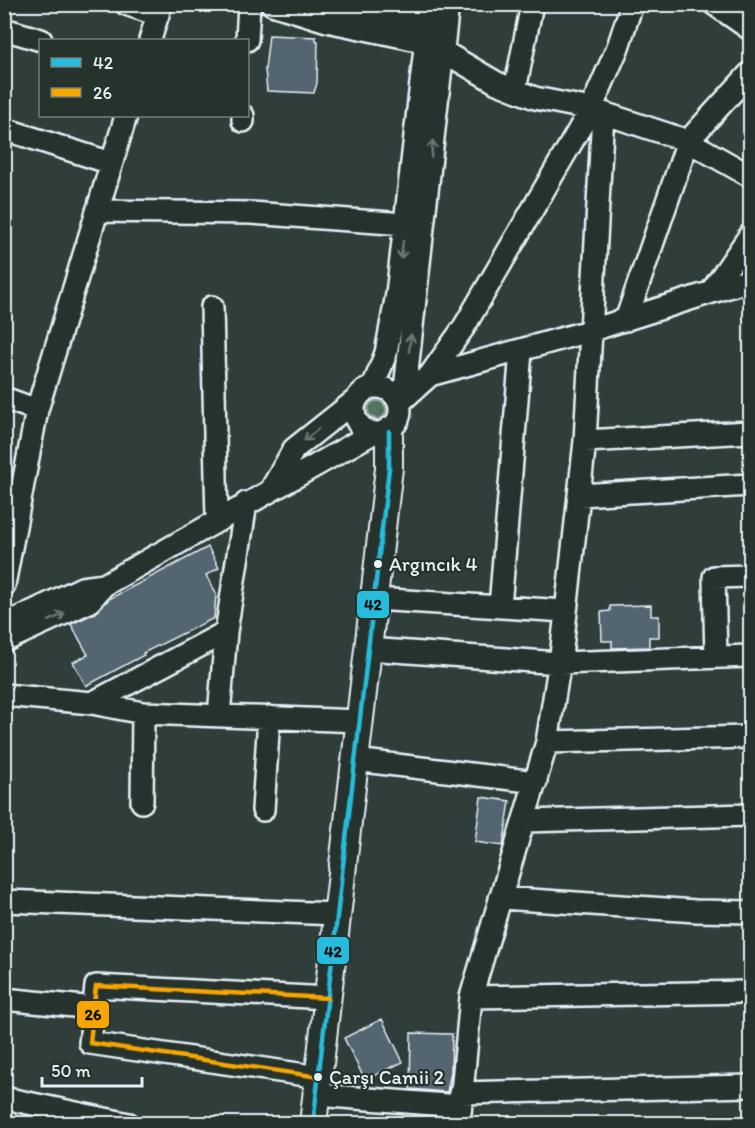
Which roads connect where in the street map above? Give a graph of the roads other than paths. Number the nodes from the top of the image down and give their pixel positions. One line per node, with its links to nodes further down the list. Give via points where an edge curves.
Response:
1 (126, 4): 9 (street)
2 (249, 4): 15 (street)
3 (272, 4): 12 (street, via 327,21)
4 (329, 4): 12 (street)
5 (448, 4): 12 (street)
6 (532, 4): 17 (street)
7 (632, 4): 18 (street)
8 (714, 4): 11 (street)
9 (160, 10): 14 (street)
10 (4, 29): 13 (street)
11 (750, 29)
12 (435, 30): 17 (street, via 477,74); 25 (street); 36 (street, one-way to 12, via 405,389 408,365)
13 (39, 39)
14 (150, 39)
15 (247, 39)
16 (750, 73): 21 (street)
17 (515, 90): 18 (street, via 553,103)
18 (597, 111): 21 (street); 31 (street); 33 (street, via 464,327)
19 (126, 117): 22 (street)
20 (4, 129): 22 (street)
21 (688, 141): 23 (street); 30 (street)
22 (111, 163): 24 (street)
23 (750, 176)
24 (97, 211): 25 (street, via 251,213); 37 (street)
25 (405, 224): 34 (street, one-way to 34, via 392,330)
26 (750, 235): 28 (street)
27 (750, 280): 28 (street)
28 (711, 292): 30 (street)
29 (212, 307): 45 (street)
30 (626, 320): 31 (street)
31 (589, 332): 32 (street); 40 (street)
32 (520, 351): 33 (street); 50 (street)
33 (430, 375): 36 (street)
34 (365, 393): 36 (street, via 389,390); 38 (street, via 354,410 355,418 362,428); 42 (street, one-way to 42, via 294,449)
35 (4, 398): 37 (street)
36 (398, 401): 38 (street, via 399,418)
37 (37, 410): 47 (street)
38 (381, 432): 42 (street); 49 (main road, via 389,468)
39 (750, 432): 40 (street)
40 (585, 441): 43 (street)
41 (750, 485): 43 (street)
42 (271, 489): 44 (street)
43 (580, 495): 51 (street)
44 (246, 502): 45 (street); 53 (street)
45 (217, 519): 48 (street)
46 (750, 576): 57 (street, via 714,577)
47 (4, 585)
48 (104, 585): 52 (street, via 82,588); 54 (street, one-way to 48, via 89,602)
49 (374, 599): 50 (street); 55 (main road)
50 (500, 607): 51 (street)
51 (566, 611): 58 (street)
52 (4, 625)
53 (226, 632): 60 (street); 62 (street)
54 (4, 641)
55 (368, 650): 58 (street); 64 (main road)
56 (750, 656): 57 (street)
57 (716, 657): 58 (street)
58 (560, 663): 66 (street)
59 (4, 695): 60 (street)
60 (92, 703): 61 (street)
61 (143, 713): 62 (street); 69 (street)
62 (219, 716): 63 (street)
63 (269, 717): 64 (street); 70 (street)
64 (360, 721): 67 (main road)
65 (750, 737): 66 (street)
66 (548, 742): 68 (street)
67 (355, 760): 68 (street); 76 (main road)
68 (536, 782): 72 (street)
69 (142, 802)
70 (263, 810)
71 (750, 815): 72 (street)
72 (524, 821): 73 (street)
73 (500, 898): 75 (street); 78 (street)
74 (4, 902): 76 (street)
75 (750, 912)
76 (337, 914): 79 (main road)
77 (750, 992): 78 (street)
78 (471, 997): 85 (street)
79 (328, 998): 81 (street, via 96,986); 82 (main road)
80 (4, 999): 81 (street)
81 (94, 1008): 82 (street, via 90,1043)
82 (318, 1086): 85 (street); 87 (main road)
83 (750, 1086): 85 (street)
84 (4, 1098): 86 (street)
85 (460, 1108)
86 (129, 1124)
87 (313, 1124)

